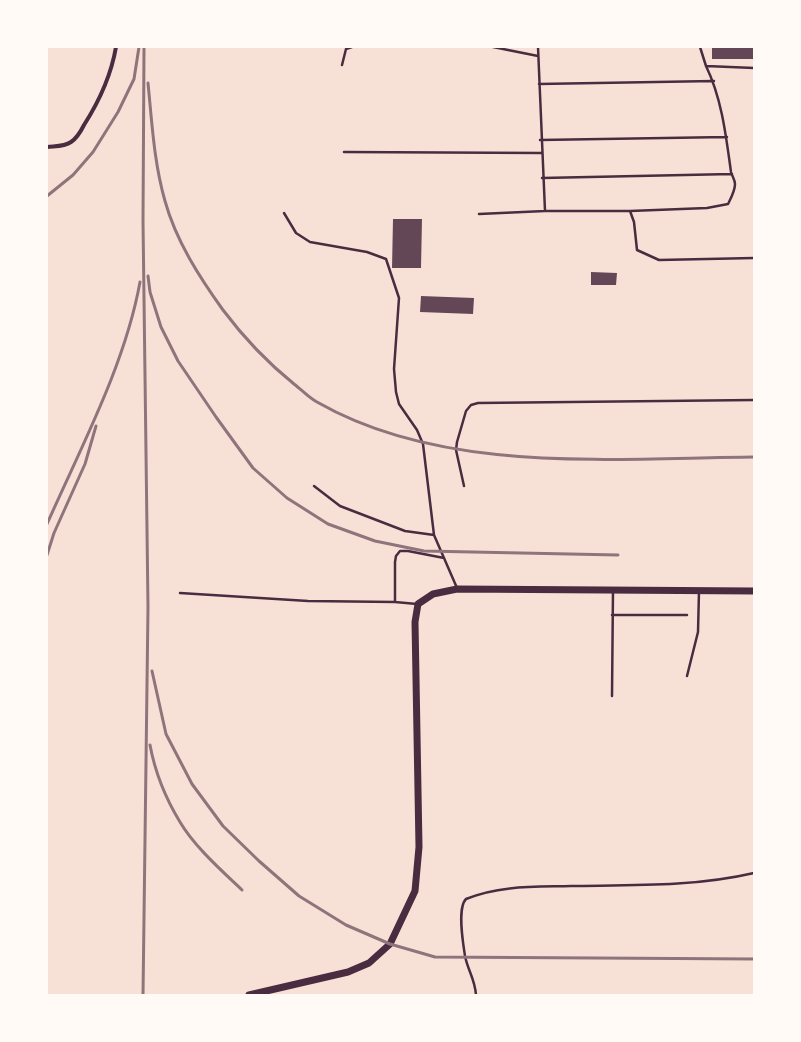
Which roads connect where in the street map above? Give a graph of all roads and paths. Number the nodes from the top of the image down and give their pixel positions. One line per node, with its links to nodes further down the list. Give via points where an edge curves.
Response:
1 (116, 47): 14 (street, via 113,66 100,100 76,138 70,143)
2 (352, 47): 7 (lane, via 346,49)
3 (493, 47): 6 (lane)
4 (538, 47): 6 (lane)
5 (700, 47): 8 (lane)
6 (538, 56): 11 (lane)
7 (342, 64)
8 (706, 66): 9 (lane); 10 (lane)
9 (754, 68)
10 (714, 81): 11 (lane); 12 (lane)
11 (539, 84): 13 (lane)
12 (727, 137): 13 (lane); 17 (lane)
13 (540, 140): 16 (lane)
14 (47, 147)
15 (344, 152): 16 (lane)
16 (541, 152): 18 (lane)
17 (732, 174): 18 (lane); 20 (lane, via 735,184 733,196 728,204 707,208)
18 (542, 178): 19 (lane)
19 (545, 211): 20 (lane); 22 (lane)
20 (630, 211): 23 (lane, via 637,250 659,260)
21 (284, 213): 27 (lane, via 296,233 310,242 367,252 386,259 399,298 394,369 396,392 399,404 417,430 423,444)
22 (479, 214)
23 (754, 258)
24 (754, 400): 26 (lane, via 471,405 466,411 456,450)
25 (314, 486): 27 (lane, via 340,506 405,531)
26 (464, 486)
27 (434, 535): 28 (lane)
28 (444, 558): 29 (lane); 34 (lane, via 400,551 395,562)
29 (457, 589): 30 (main road); 35 (main road, via 433,594)
30 (613, 590): 31 (main road); 36 (lane)
31 (699, 590): 32 (main road); 38 (lane, via 698,632)
32 (754, 591)
33 (180, 593): 34 (lane, via 308,601)
34 (395, 602): 35 (lane)
35 (418, 604): 41 (main road, via 415,622 419,847 415,892 390,944 369,963 348,972)
36 (612, 615): 37 (lane); 39 (lane)
37 (687, 615)
38 (687, 676)
39 (612, 696)
40 (754, 873): 42 (lane, via 723,881 502,888 466,898 460,910 465,957 475,982)
41 (249, 995)
42 (476, 995)

